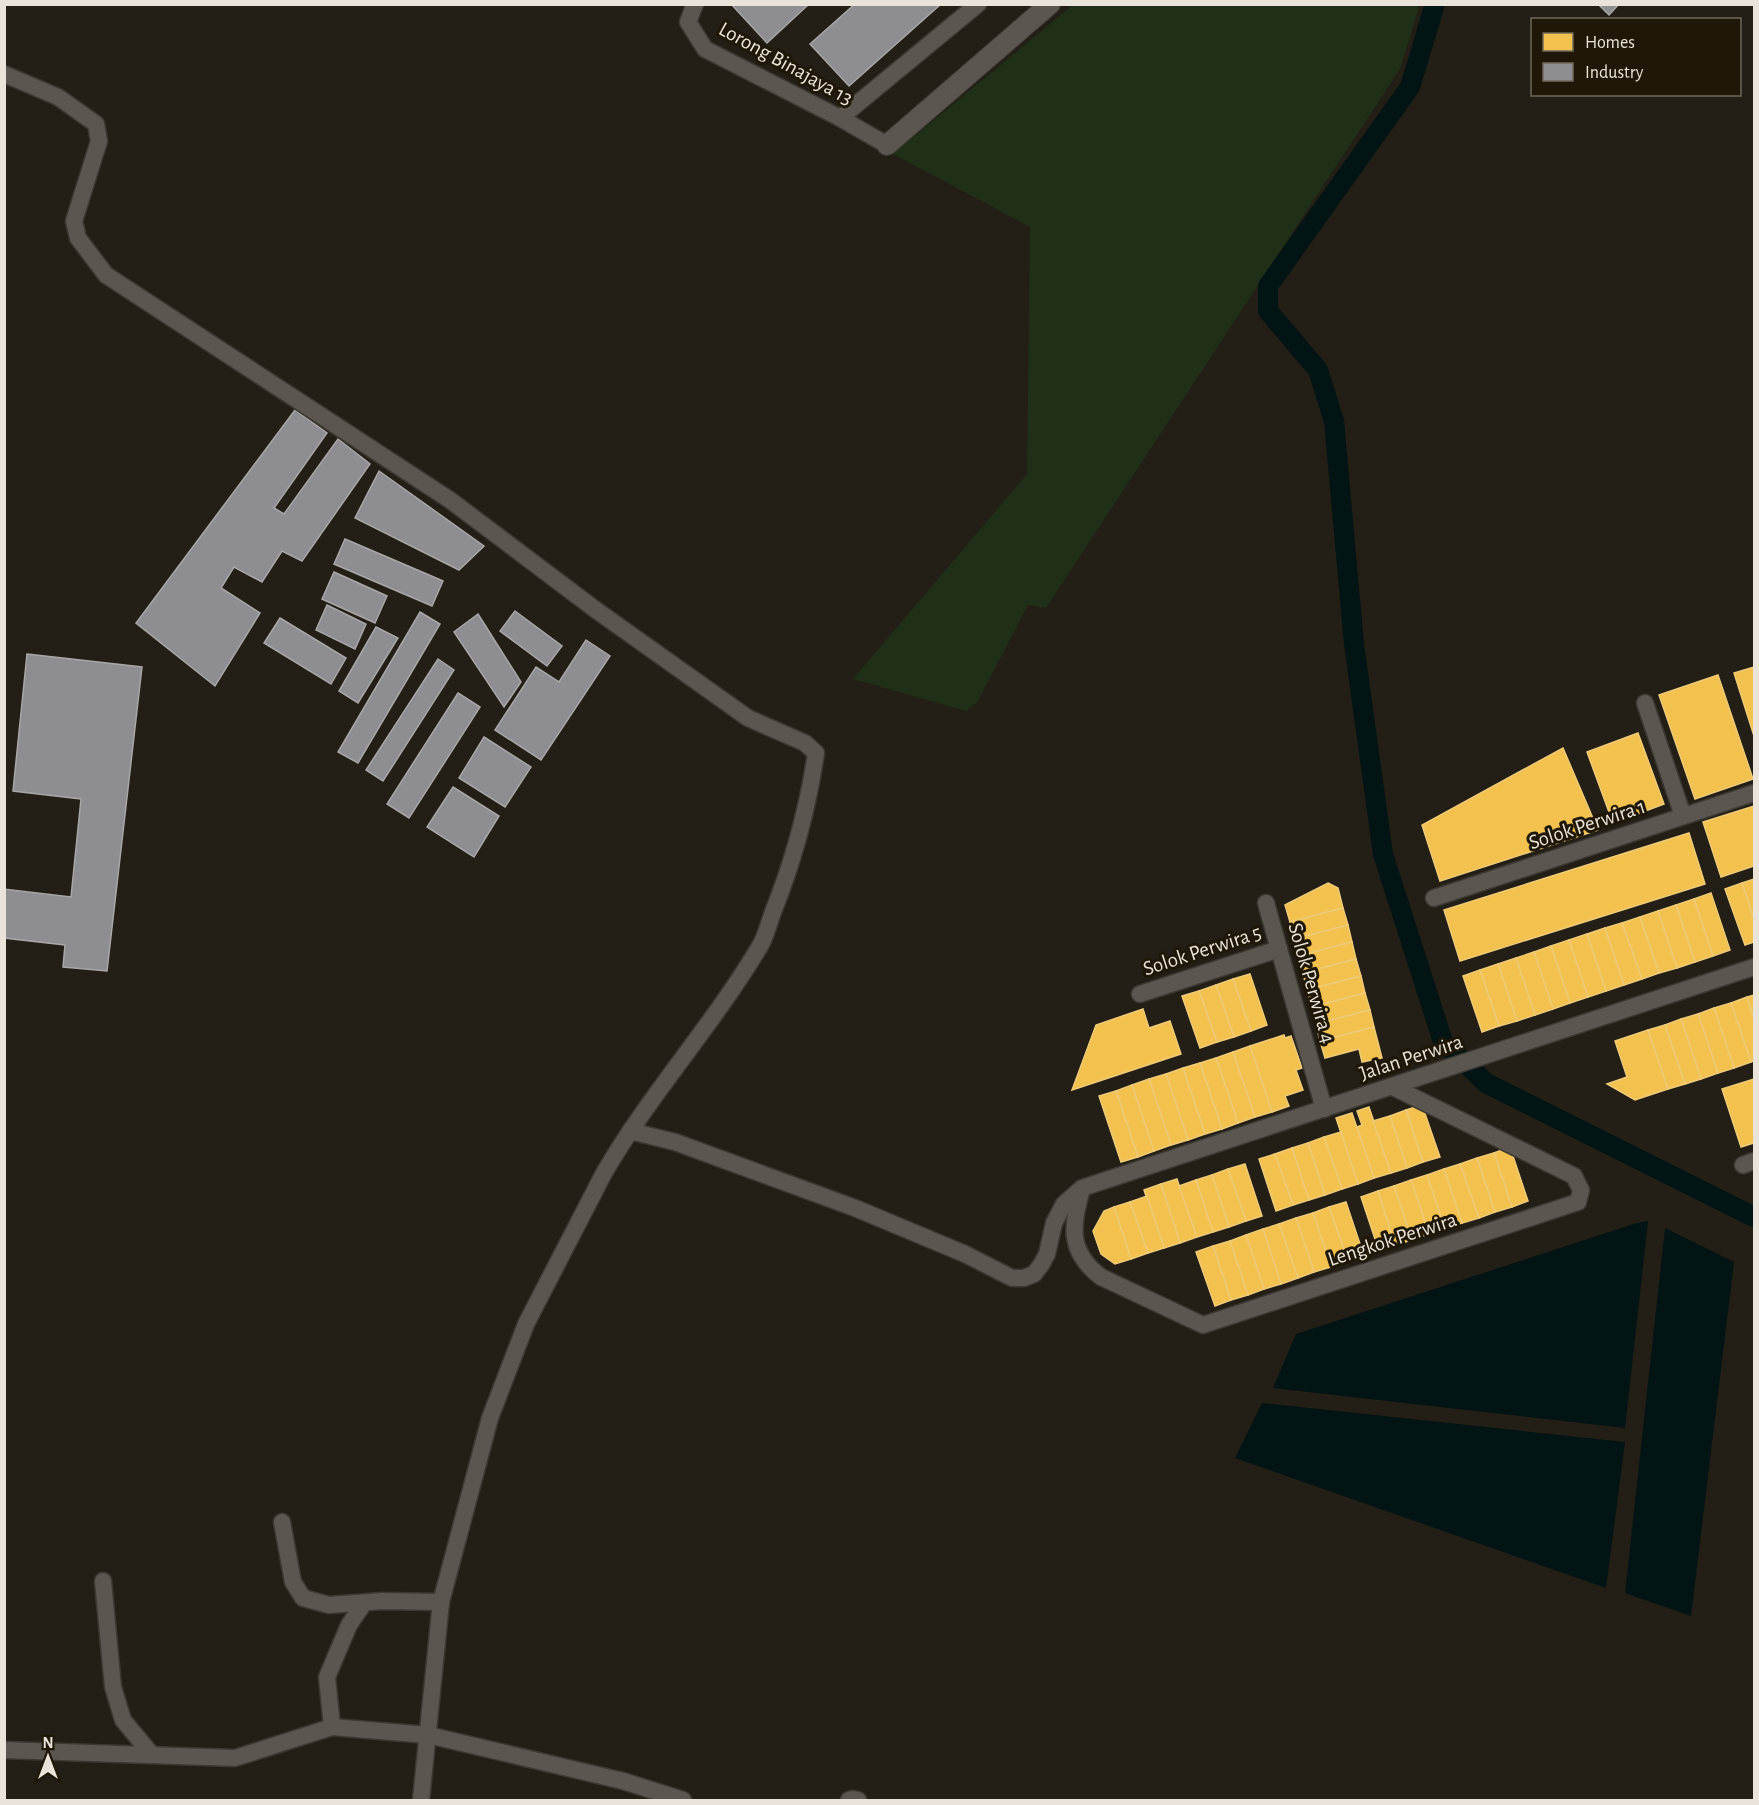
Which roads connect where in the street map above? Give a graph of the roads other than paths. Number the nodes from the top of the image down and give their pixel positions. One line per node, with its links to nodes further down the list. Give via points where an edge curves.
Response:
1 (695, 4): 5 (street, Lorong Binajaya 13, via 688,22 705,49)
2 (978, 4): 5 (street)
3 (1050, 4): 6 (street)
4 (4, 74): 17 (street, via 58,97 96,124 99,141 74,221 78,238 106,275 450,500 748,718 805,743 816,753 811,787 782,891 761,944)
5 (840, 118): 6 (street, Lorong Binajaya 13)
6 (887, 145)
7 (1645, 703): 9 (street)
8 (1755, 793): 9 (street, Solok Perwira 1)
9 (1683, 816): 10 (street, Solok Perwira 1)
10 (1434, 898)
11 (1266, 903): 12 (street, Solok Perwira 4)
12 (1279, 949): 14 (street, Solok Perwira 5); 16 (street, Solok Perwira 4)
13 (1755, 968): 15 (street, Jalan Perwira)
14 (1140, 994)
15 (1393, 1087): 16 (street, Jalan Perwira); 18 (street, Lengkok Perwira, via 1574,1176 1581,1190 1578,1202 1203,1325 1101,1277 1088,1267 1079,1255 1074,1233)
16 (1324, 1109): 18 (street, Jalan Perwira)
17 (630, 1131): 18 (street, via 675,1142 855,1208 1012,1278 1034,1274 1047,1254 1059,1214); 21 (street, via 525,1324 490,1418)
18 (1082, 1188)
19 (282, 1522): 22 (street, via 293,1582 303,1598 329,1605)
20 (103, 1581): 26 (street, via 113,1687 123,1720)
21 (441, 1602): 22 (street); 24 (street)
22 (364, 1603): 23 (street, via 349,1625 327,1677)
23 (332, 1727): 24 (street); 26 (street, via 235,1758)
24 (428, 1735): 27 (street); 28 (street, via 623,1781)
25 (4, 1750): 26 (street)
26 (152, 1755)
27 (421, 1800)
28 (683, 1800)
29 (849, 1800): 30 (street)
30 (858, 1800)

